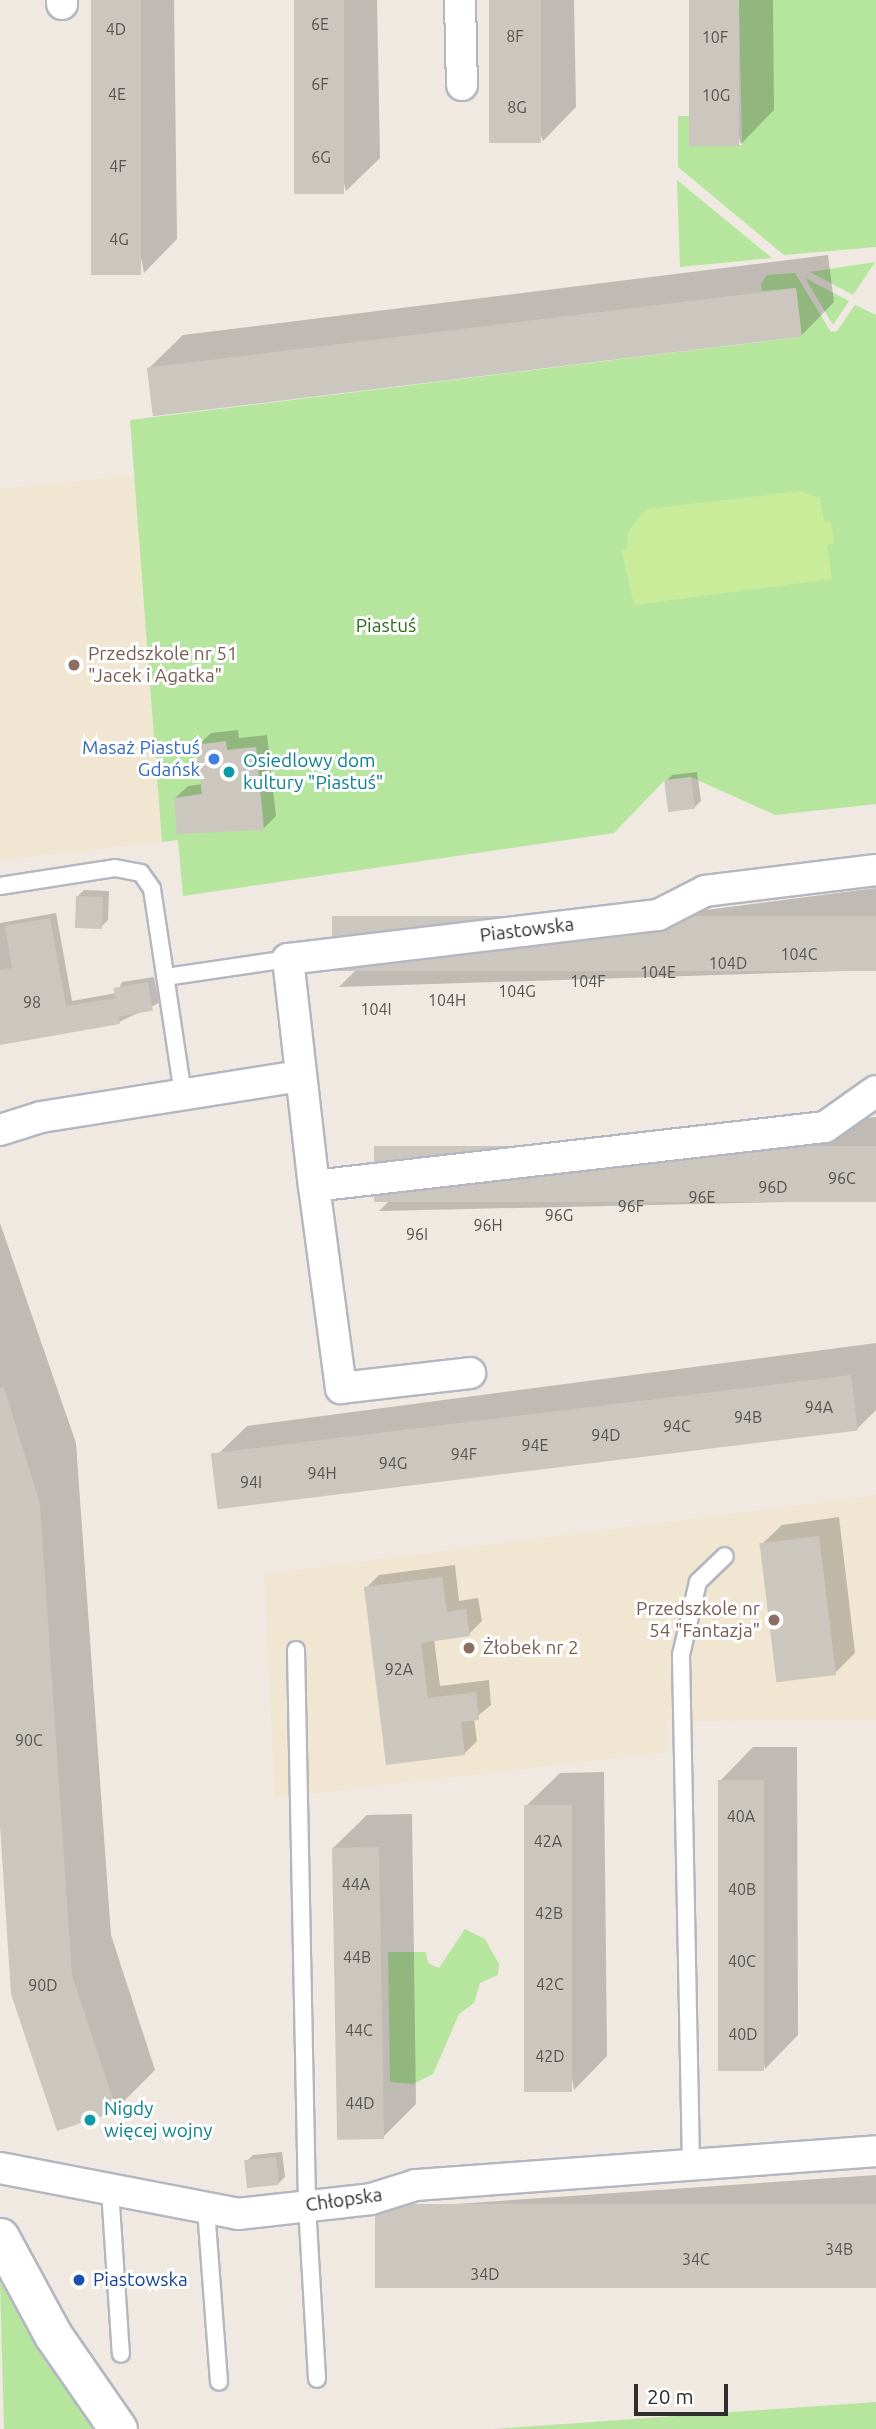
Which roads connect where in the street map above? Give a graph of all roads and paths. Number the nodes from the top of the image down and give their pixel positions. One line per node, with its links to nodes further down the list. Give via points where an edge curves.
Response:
1 (460, 0): 2 (street)
2 (462, 85)
3 (876, 870): 5 (street, Piastowska, via 705,891 658,915)
4 (0, 886): 6 (lane, via 115,868 141,873 152,890)
5 (289, 959): 6 (lane); 7 (street)
6 (166, 978): 9 (lane)
7 (301, 1076): 9 (street); 11 (street)
8 (876, 1091): 11 (street, via 825,1126)
9 (183, 1093): 10 (street, via 41,1117)
10 (0, 1130)
11 (314, 1186): 12 (street, via 341,1388)
12 (470, 1373)
13 (725, 1556): 16 (lane, via 698,1582 681,1655)
14 (296, 1650): 19 (lane)
15 (876, 2151): 16 (street, Chłopska)
16 (691, 2164): 19 (street, Chłopska, via 416,2185 371,2199)
17 (0, 2168): 18 (street, Chłopska)
18 (110, 2190): 20 (street, Chłopska); 22 (lane)
19 (307, 2205): 20 (street, Chłopska, via 239,2214); 23 (lane)
20 (206, 2209): 24 (lane)
21 (0, 2237): 25 (street, via 52,2335)
22 (121, 2354)
23 (317, 2379)
24 (219, 2382)
25 (118, 2429)

